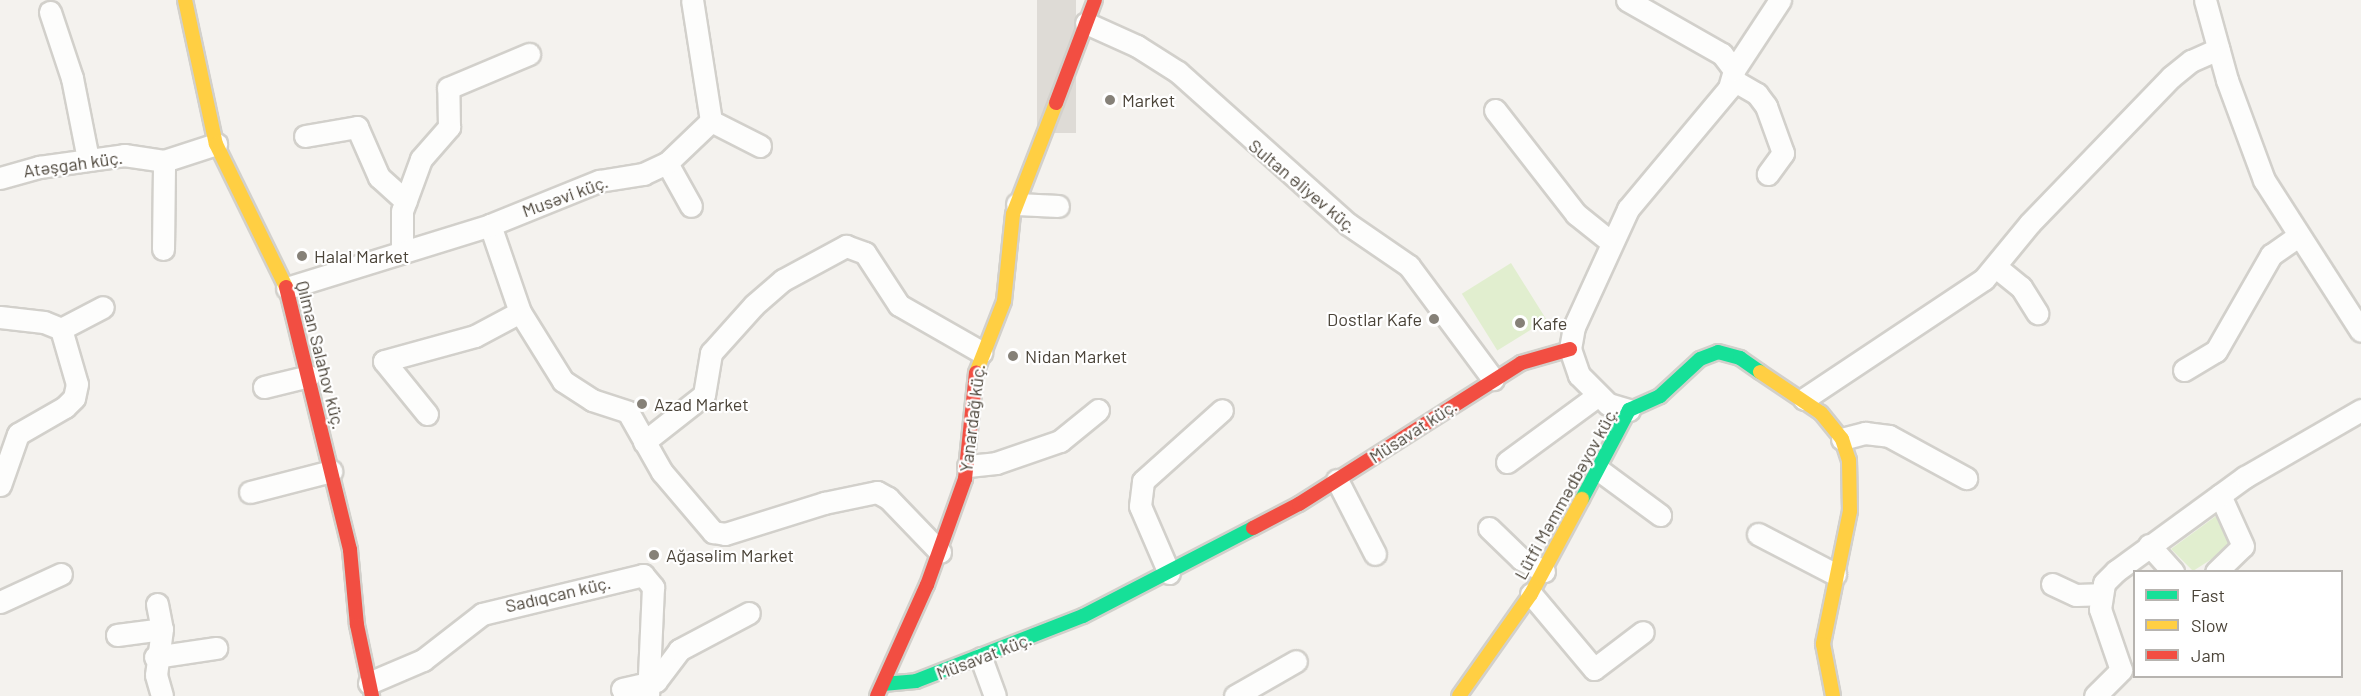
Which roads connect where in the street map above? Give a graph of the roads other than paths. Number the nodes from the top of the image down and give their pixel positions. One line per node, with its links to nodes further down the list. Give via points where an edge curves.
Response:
1 (185, 0): 15 (street, Qılman Salahov küç.)
2 (692, 0): 13 (street)
3 (1095, 0): 8 (street, Yanardağ küç.)
4 (1627, 0): 11 (street, via 1722,54)
5 (1780, 0): 11 (street)
6 (2205, 0): 9 (street)
7 (50, 12): 17 (street, via 72,78)
8 (1086, 23): 23 (street, Yanardağ küç.); 43 (street, Sultan Əliyev küç., via 1137,46 1178,72 1348,224 1409,266)
9 (2218, 49): 27 (street, via 2264,180); 31 (street, via 2191,60 2171,77 2030,223)
10 (529, 54): 22 (street, via 448,88 449,127 421,159)
11 (1733, 75): 20 (street, via 1766,106 1783,153); 28 (street, via 1642,188)
12 (1495, 110): 28 (street, via 1576,214)
13 (711, 121): 16 (street); 19 (street, Musəvi küç.)
14 (305, 136): 22 (street, via 357,127 379,177)
15 (216, 144): 18 (street, Atəşgah küç.); 32 (street, Qılman Salahov küç.)
16 (760, 146)
17 (88, 159): 18 (street, Atəşgah küç., via 124,155); 21 (street, Atəşgah küç.)
18 (164, 161): 29 (street)
19 (667, 163): 24 (street); 26 (street, Musəvi küç., via 643,174 599,181)
20 (1768, 174)
21 (0, 178)
22 (406, 201): 30 (street, via 402,211)
23 (1017, 204): 25 (street); 40 (street, Yanardağ küç., via 1009,230 1004,301)
24 (692, 206)
25 (1058, 206)
26 (490, 225): 30 (street, Musəvi küç.); 34 (street)
27 (2298, 236): 38 (street); 41 (street, via 2271,255 2221,346)
28 (1611, 242): 39 (street, via 1574,327)
29 (163, 249)
30 (402, 250): 32 (street, Musəvi küç.)
31 (1996, 267): 35 (street, via 2021,288); 46 (street)
32 (287, 288): 42 (street, Qılman Salahov küç.)
33 (103, 307): 37 (street)
34 (520, 312): 51 (street, via 475,336 384,361); 53 (street, via 563,381 592,400 628,412)
35 (2037, 313)
36 (0, 317): 37 (street, via 44,322)
37 (61, 329): 60 (street, via 77,384 74,398 18,434)
38 (2361, 331)
39 (1570, 349): 43 (street, Müsavat küç., via 1534,357); 45 (street, via 1579,375)
40 (981, 352): 53 (street, via 899,304 866,253 846,246 783,280 761,298 711,353 704,395); 55 (street, Yanardağ küç.)
41 (2184, 370)
42 (309, 376): 44 (street); 57 (street, Qılman Salahov küç.)
43 (1493, 380): 59 (street, Müsavat küç.)
44 (264, 387)
45 (1597, 396): 49 (street); 54 (street)
46 (1804, 399): 49 (street, Lütfi Məmmədbəyov küç., via 1740,358 1718,352 1700,358 1660,396); 52 (street, Lütfi Məmmədbəyov küç.)
47 (1098, 410): 55 (street, via 1060,441 996,463)
48 (1222, 410): 72 (street, via 1143,481 1140,506)
49 (1629, 410): 56 (street, Lütfi Məmmədbəyov küç.)
50 (2361, 410): 62 (street)
51 (427, 414)
52 (1842, 439): 58 (street, via 1865,433 1889,436); 74 (street, via 1852,493)
53 (644, 442): 67 (street, via 672,486 713,532 725,534 877,492 888,498)
54 (1507, 462)
55 (968, 466): 67 (street, Yanardağ küç.)
56 (1599, 470): 63 (street); 71 (street, Lütfi Məmmədbəyov küç.)
57 (331, 471): 61 (street); 89 (street, Qılman Salahov küç., via 354,570 357,625)
58 (1966, 478)
59 (1337, 480): 68 (street); 72 (street, Müsavat küç.)
60 (0, 485)
61 (250, 492)
62 (2220, 495): 66 (street); 70 (street, via 2243,546)
63 (1660, 515)
64 (1489, 528): 71 (street, via 1521,559)
65 (1758, 534): 74 (street)
66 (2149, 545): 69 (street); 77 (street, via 2116,571)
67 (940, 552): 91 (street, Yanardağ küç.)
68 (1375, 554)
69 (2171, 570)
70 (2218, 570)
71 (1544, 571): 76 (street, Lütfi Məmmədbəyov küç.)
72 (1169, 573): 86 (street, Müsavat küç., via 1083,616)
73 (61, 574): 78 (street)
74 (1835, 574): 96 (street, via 1823,644)
75 (2052, 584): 77 (street, via 2076,595)
76 (1530, 594): 82 (street, via 1594,669); 95 (street, Lütfi Məmmədbəyov küç.)
77 (2100, 594): 97 (street, via 2121,670)
78 (0, 602)
79 (157, 604): 81 (street)
80 (749, 613): 90 (street, via 680,650)
81 (162, 629): 83 (street); 85 (street)
82 (1643, 632)
83 (117, 635)
84 (216, 648): 85 (street)
85 (155, 657): 92 (street)
86 (981, 658): 91 (street, Müsavat küç.); 93 (street)
87 (1296, 661): 94 (street)
88 (622, 688): 90 (street)
89 (370, 689): 90 (street, Sadıqcan küç., via 423,660 482,614 643,575 653,587)
90 (648, 690)
91 (880, 690)
92 (162, 696)
93 (995, 696)
94 (1235, 696)
95 (1459, 696)
96 (1833, 696)
97 (2095, 696)

